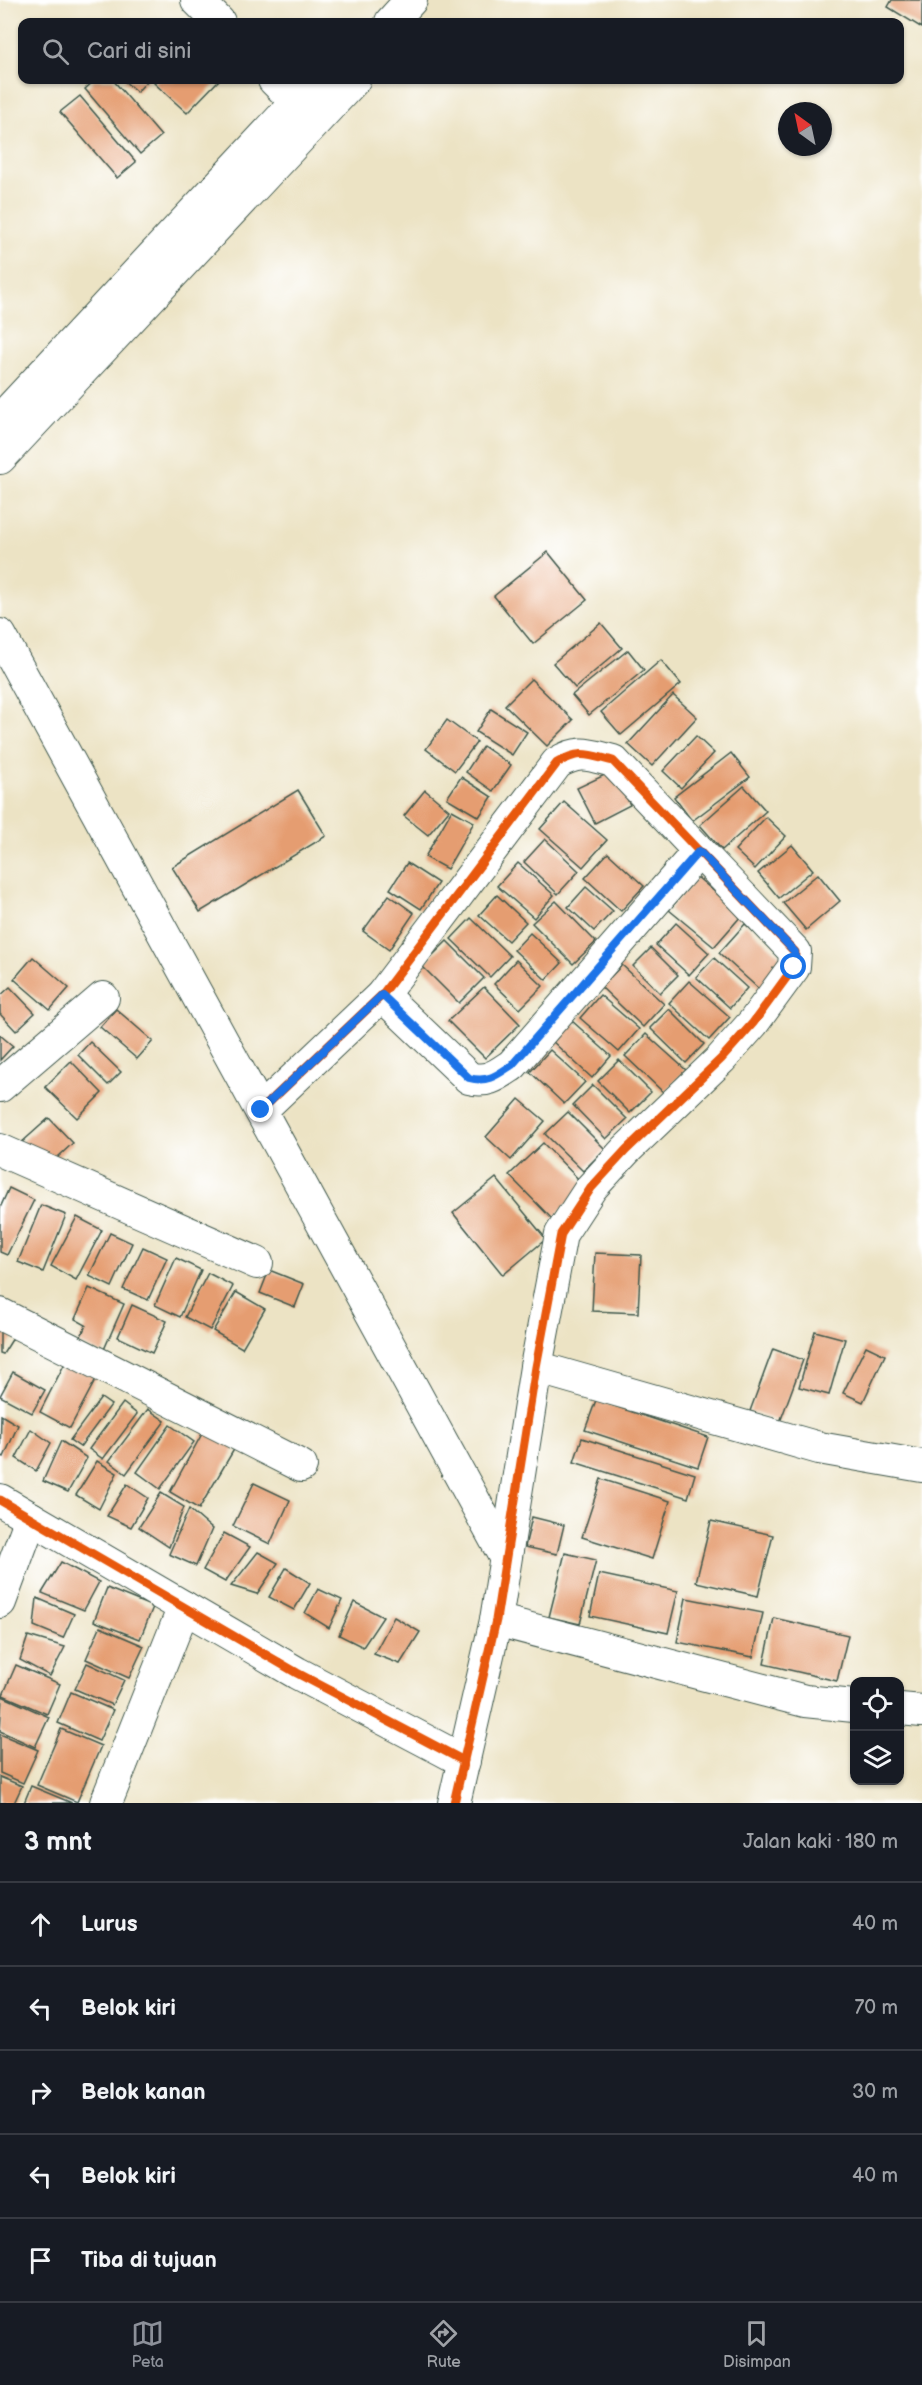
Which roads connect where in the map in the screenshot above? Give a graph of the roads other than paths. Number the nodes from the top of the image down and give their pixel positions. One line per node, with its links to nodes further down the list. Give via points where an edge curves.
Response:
1 (197, 0): 3 (street)
2 (411, 0): 4 (street)
3 (215, 18)
4 (395, 18)
5 (278, 84): 8 (street)
6 (313, 84): 8 (street)
7 (350, 84): 10 (street)
8 (296, 102): 9 (street)
9 (0, 420)
10 (0, 458)
11 (0, 635): 16 (street)
12 (699, 851): 13 (street, via 512,1065 492,1079 469,1078); 13 (street, via 613,761 572,754 557,763); 20 (street, via 795,952 794,967 721,1059 591,1188 561,1234)
13 (382, 995): 16 (street)
14 (103, 998): 15 (street)
15 (0, 1086)
16 (261, 1110): 25 (street)
17 (0, 1150): 18 (street)
18 (257, 1263)
19 (0, 1314): 21 (street)
20 (536, 1367): 22 (street, via 819,1448); 25 (street)
21 (301, 1466)
22 (922, 1466)
23 (0, 1500): 24 (street)
24 (31, 1518): 26 (street); 27 (street)
25 (504, 1557): 28 (street)
26 (0, 1602)
27 (184, 1607): 32 (street, via 297,1673); 33 (street)
28 (496, 1620): 29 (street, via 805,1701); 32 (street)
29 (850, 1706)
30 (904, 1709): 31 (street)
31 (922, 1711)
32 (464, 1761): 34 (street)
33 (106, 1803)
34 (454, 1803)

